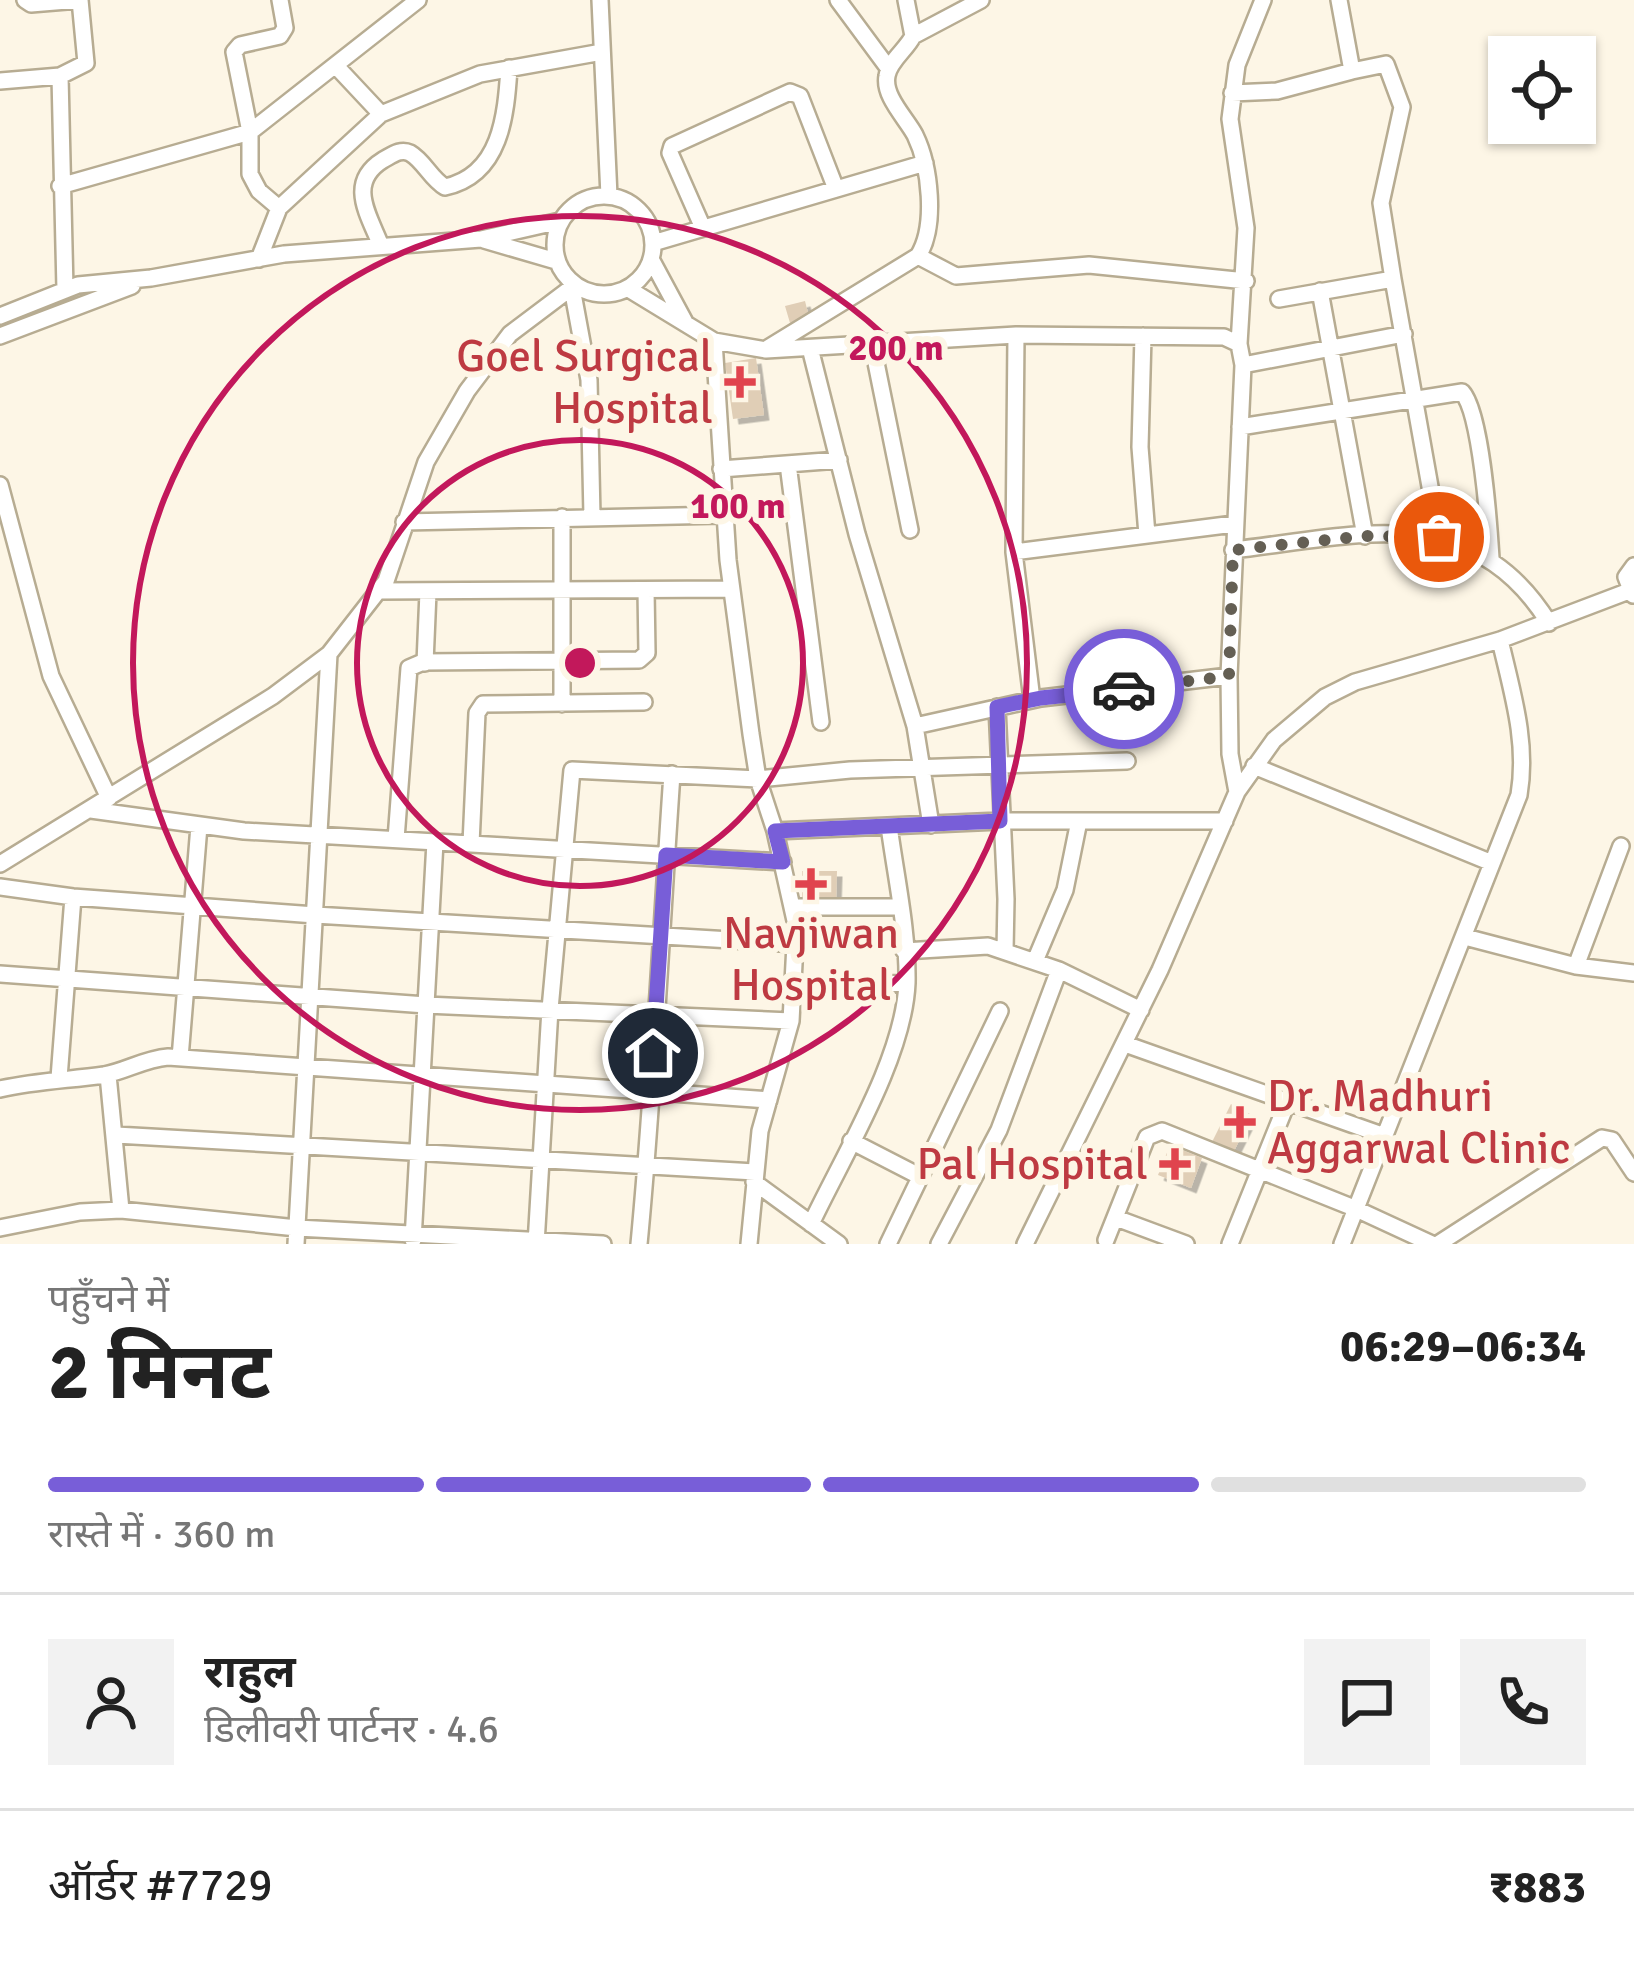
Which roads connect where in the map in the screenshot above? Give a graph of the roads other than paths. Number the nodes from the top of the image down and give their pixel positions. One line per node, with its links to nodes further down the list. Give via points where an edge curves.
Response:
1 (25, 0): 2 (street)
2 (80, 0): 17 (street, via 86,63)
3 (280, 0): 21 (street, via 280,36 234,52)
4 (418, 0): 13 (street)
5 (600, 0): 12 (street)
6 (838, 0): 15 (street)
7 (906, 0): 11 (street)
8 (981, 0): 11 (street)
9 (1263, 0): 19 (street)
10 (1339, 0): 16 (street)
11 (913, 36): 15 (street)
12 (602, 52): 14 (street); 25 (street)
13 (336, 66): 20 (street); 21 (street)
14 (509, 68): 20 (street); 30 (street, via 503,125 476,172 445,187 399,152 364,177 361,192)
15 (889, 69): 22 (street, via 890,94)
16 (1352, 70): 19 (street, via 1277,91); 37 (street, via 1386,64 1401,96 1381,203)
17 (59, 76): 18 (street); 23 (street)
18 (0, 81)
19 (1232, 93): 36 (street)
20 (381, 114): 26 (street)
21 (250, 132): 23 (street); 26 (street, via 254,183)
22 (925, 163): 24 (street); 32 (street, via 927,237)
23 (60, 186): 40 (street)
24 (836, 189): 28 (street); 28 (street, via 800,96 790,92 672,146)
25 (609, 196): 27 (street, via 582,200); 31 (street, via 638,210)
26 (279, 208): 33 (street)
27 (560, 220): 29 (street); 34 (street)
28 (703, 228): 31 (street)
29 (481, 239): 30 (street); 34 (street)
30 (381, 246): 33 (street)
31 (652, 251): 39 (street); 44 (street)
32 (918, 256): 36 (street, via 956,276 1089,265); 54 (street)
33 (260, 259): 35 (street)
34 (556, 261): 38 (street)
35 (152, 278): 40 (street); 48 (street)
36 (1246, 280): 51 (street)
37 (1393, 280): 41 (street); 46 (street)
38 (574, 287): 39 (street, via 598,294); 64 (street, via 589,380); 66 (street, via 497,349 426,462)
39 (627, 288): 44 (street)
40 (65, 290): 43 (street)
41 (1320, 292): 42 (street); 53 (street)
42 (1279, 299)
43 (0, 316)
44 (688, 327): 49 (street)
45 (1016, 334): 47 (street); 50 (street); 73 (street)
46 (1404, 334): 53 (street); 56 (street)
47 (1142, 335): 51 (street); 69 (street)
48 (0, 336)
49 (714, 340): 54 (street); 61 (street)
50 (872, 343): 52 (street); 68 (street)
51 (1239, 344): 55 (street)
52 (810, 348): 54 (street); 59 (street)
53 (1333, 349): 55 (street); 57 (street)
54 (766, 350)
55 (1243, 365): 58 (street)
56 (1415, 399): 57 (street); 71 (street); 74 (street, via 1462,392 1469,400)
57 (1344, 410): 58 (street); 70 (street)
58 (1240, 427): 67 (street)
59 (839, 460): 60 (street); 93 (street)
60 (788, 464): 61 (street); 92 (street)
61 (721, 470): 63 (street)
62 (0, 485): 101 (street, via 51,676)
63 (724, 515): 64 (street); 76 (street)
64 (592, 516): 65 (street)
65 (562, 518): 66 (street); 79 (street)
66 (404, 522): 78 (street)
67 (1234, 524): 69 (street); 72 (street)
68 (910, 530)
69 (1147, 535): 73 (street)
70 (1365, 536): 71 (street); 72 (street)
71 (1439, 537): 74 (street)
72 (1233, 550): 87 (street)
73 (1014, 552): 88 (street)
74 (1491, 558): 82 (street, via 1519,580)
75 (1634, 566): 81 (street, via 1627,577)
76 (732, 589): 77 (street); 99 (street)
77 (646, 590): 79 (street); 86 (street, via 645,657)
78 (380, 591): 80 (street); 84 (street)
79 (563, 591): 80 (street); 86 (street)
80 (428, 592): 85 (street)
81 (1632, 593): 82 (street)
82 (1549, 623): 83 (street)
83 (1500, 640): 96 (street, via 1391,669 1325,697); 118 (street, via 1523,768)
84 (329, 654): 101 (street); 110 (street)
85 (425, 662): 86 (street); 111 (street, via 406,675)
86 (562, 663): 90 (street)
87 (1229, 676): 88 (street); 100 (street)
88 (1032, 700): 91 (street)
89 (644, 702): 90 (street)
90 (562, 704): 113 (street, via 479,707)
91 (997, 707): 93 (street); 95 (street)
92 (821, 722)
93 (915, 726): 97 (street)
94 (1127, 760): 95 (street)
95 (999, 766): 97 (street); 103 (street)
96 (1254, 766): 100 (street); 118 (street)
97 (924, 769): 99 (street); 106 (street)
98 (672, 774): 99 (street); 115 (street, via 572,770); 116 (street)
99 (758, 779): 109 (street)
100 (1237, 792): 105 (street)
101 (109, 798): 102 (street)
102 (91, 810): 107 (street); 119 (street)
103 (1000, 821): 104 (street); 106 (street); 132 (street)
104 (1079, 821): 105 (street); 133 (street, via 1065,890)
105 (1225, 821): 145 (street)
106 (931, 825): 108 (street)
107 (199, 826): 110 (street); 122 (street)
108 (889, 826): 109 (street); 124 (street)
109 (775, 831): 117 (street)
110 (320, 835): 111 (street); 125 (street)
111 (396, 839): 112 (street)
112 (436, 842): 113 (street); 126 (street)
113 (471, 844): 115 (street)
114 (1621, 846): 134 (street)
115 (562, 849): 116 (street); 127 (street)
116 (666, 855): 117 (street); 128 (street)
117 (783, 862): 123 (street)
118 (1492, 863): 129 (street)
119 (0, 864)
120 (0, 887): 121 (street)
121 (74, 897): 122 (street); 138 (street)
122 (193, 906): 125 (street); 140 (street)
123 (794, 907): 124 (street); 130 (street)
124 (901, 907): 131 (street)
125 (315, 915): 126 (street); 142 (street)
126 (431, 922): 127 (street); 143 (street)
127 (558, 928): 128 (street); 144 (street)
128 (661, 936): 130 (street); 147 (street)
129 (1465, 937): 134 (street); 161 (street)
130 (797, 944): 141 (street)
131 (904, 951): 132 (street); 139 (street)
132 (1005, 951): 133 (street)
133 (1036, 961): 135 (street)
134 (1576, 966): 136 (street)
135 (1060, 970): 145 (street); 185 (street, via 999,1130)
136 (1634, 973)
137 (0, 974): 138 (street)
138 (67, 980): 140 (street); 154 (street)
139 (907, 983): 141 (street); 162 (street, via 898,1035)
140 (187, 988): 142 (street); 150 (street)
141 (795, 988): 148 (street)
142 (310, 997): 143 (street); 151 (street)
143 (426, 1005): 144 (street); 153 (street)
144 (550, 1009): 147 (street); 155 (street)
145 (1141, 1010): 149 (street)
146 (1000, 1011): 170 (street)
147 (658, 1016): 148 (street); 157 (street)
148 (791, 1021): 158 (street)
149 (1125, 1044): 159 (street); 186 (street)
150 (181, 1058): 151 (street); 152 (street, via 154,1058)
151 (306, 1070): 153 (street); 163 (street)
152 (107, 1075): 154 (street); 160 (street)
153 (422, 1077): 155 (street); 164 (street)
154 (59, 1078): 156 (street)
155 (547, 1085): 157 (street); 165 (street)
156 (0, 1089)
157 (648, 1091): 158 (street); 166 (street)
158 (769, 1100): 169 (street)
159 (1287, 1102): 161 (street); 167 (street)
160 (116, 1135): 163 (street); 172 (street)
161 (1382, 1135): 171 (street)
162 (850, 1141): 170 (street); 174 (street)
163 (302, 1145): 164 (street); 176 (street)
164 (418, 1153): 165 (street); 177 (street)
165 (541, 1158): 166 (street); 179 (street)
166 (646, 1167): 169 (street); 181 (street)
167 (1260, 1172): 171 (street); 173 (street, via 1156,1131); 188 (street)
168 (1634, 1173): 190 (street, via 1602,1138)
169 (754, 1177): 174 (street); 182 (street)
170 (921, 1177): 184 (street)
171 (1354, 1208): 189 (street); 190 (street)
172 (122, 1210): 175 (street); 176 (street)
173 (1116, 1219): 178 (street); 187 (street)
174 (811, 1224): 183 (street)
175 (0, 1228)
176 (297, 1236): 177 (street)
177 (413, 1240): 179 (street)
178 (1106, 1240)
179 (536, 1242): 180 (street)
180 (603, 1244)
181 (639, 1244)
182 (749, 1244)
183 (839, 1244)
184 (888, 1244)
185 (939, 1244)
186 (1025, 1244)
187 (1186, 1244)
188 (1231, 1244)
189 (1342, 1244)
190 (1435, 1244)

